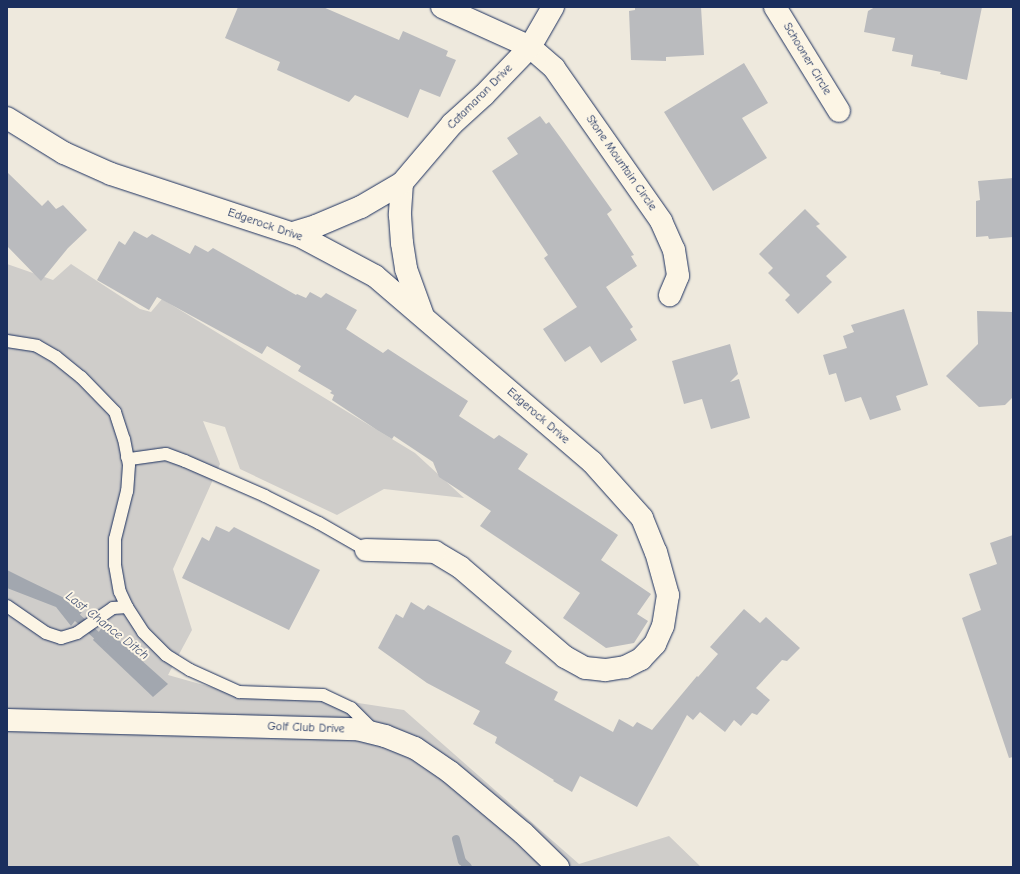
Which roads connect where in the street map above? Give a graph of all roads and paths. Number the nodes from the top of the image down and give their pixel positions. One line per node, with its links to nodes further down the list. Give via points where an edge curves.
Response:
1 (442, 7): 4 (street, Stone Mountain Circle)
2 (553, 7): 4 (street, Catamaran Drive)
3 (776, 7): 5 (street, Schooner Circle)
4 (530, 47): 7 (street, Catamaran Drive, via 452,124); 9 (street, Stone Mountain Circle, via 554,68 661,221 674,250 678,276)
5 (839, 111)
6 (7, 118): 8 (street, Edgerock Drive, via 64,153 111,174)
7 (402, 183): 8 (street, Catamaran Drive, via 361,207); 10 (street, via 402,243 408,275)
8 (293, 233): 10 (street, Edgerock Drive, via 375,276)
9 (670, 295)
10 (424, 319): 13 (street, Edgerock Drive, via 592,462 642,518 656,552 668,595 663,626 655,644 641,659 624,667 605,670 585,668 565,657 460,567 435,552)
11 (7, 341): 12 (lane, via 37,346 81,377 115,412)
12 (127, 457): 13 (lane, via 130,459 166,454 185,461 265,496); 15 (lane, via 127,491 115,539 120,592)
13 (366, 550)
14 (7, 606): 15 (lane, via 53,637 61,638 77,633 113,608)
15 (127, 607): 17 (lane, via 143,632 166,655 190,670 239,692 323,695 351,708)
16 (7, 720): 17 (street, Golf Club Drive, via 356,729)
17 (378, 734): 18 (street, Golf Club Drive, via 415,748 450,772 523,833)
18 (558, 867)

